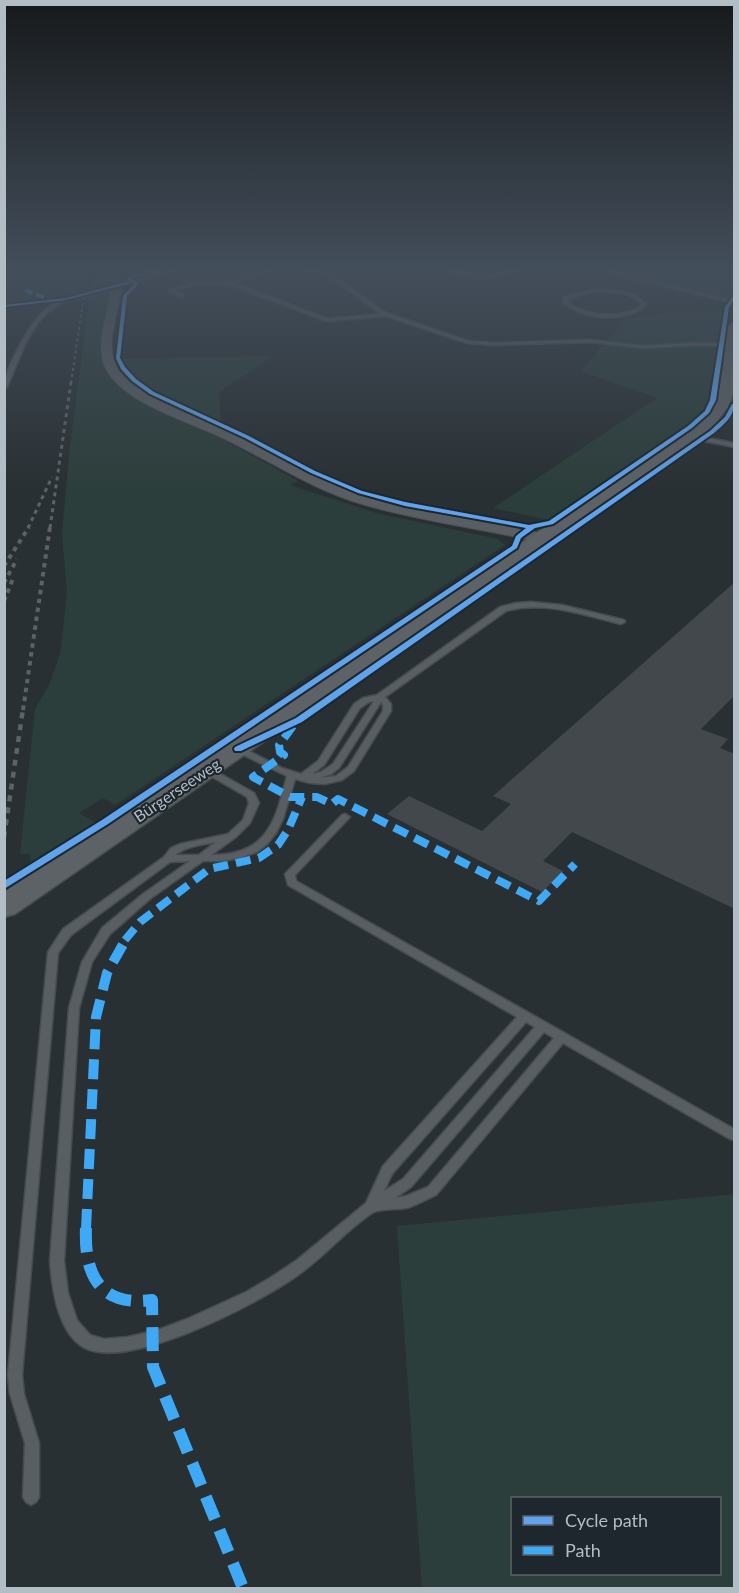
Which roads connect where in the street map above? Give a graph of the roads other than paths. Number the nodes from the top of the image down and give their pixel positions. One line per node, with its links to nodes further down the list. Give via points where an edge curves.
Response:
1 (25, 342): 7 (lane)
2 (110, 342): 11 (street, via 108,359 112,370 142,396 345,494 400,510)
3 (472, 342): 4 (lane)
4 (590, 342)
5 (612, 342): 6 (lane, via 644,347 694,344)
6 (732, 356): 8 (street, Bürgerseeweg)
7 (4, 387)
8 (729, 402): 9 (street, Bürgerseeweg)
9 (691, 437): 10 (lane); 11 (street, Bürgerseeweg)
10 (735, 445)
11 (544, 539): 14 (street, Bürgerseeweg)
12 (621, 622): 13 (lane, via 547,606 513,605)
13 (381, 697): 16 (lane, via 357,706 321,763); 16 (lane, via 336,766 321,776); 16 (lane, via 387,711 345,776 324,782)
14 (238, 749): 15 (street, Bürgerseeweg); 16 (lane)
15 (207, 770): 18 (lane, via 250,795 254,803 247,821); 21 (street, Bürgerseeweg)
16 (297, 776): 19 (lane, via 276,828 267,840 239,855)
17 (345, 817): 22 (lane, via 290,874 291,883)
18 (232, 835): 19 (lane); 20 (lane, via 183,846)
19 (202, 858): 20 (lane); 26 (lane, via 106,932 95,946 80,983 74,1008 57,1262 68,1317 82,1337 97,1346 136,1342 185,1328 292,1272)
20 (166, 859): 27 (lane, via 76,925 53,952 15,1376 32,1443)
21 (4, 907)
22 (525, 1016): 23 (lane); 26 (lane, via 387,1170)
23 (543, 1026): 24 (lane); 26 (lane, via 407,1183)
24 (562, 1037): 25 (lane); 26 (lane, via 432,1191 407,1202)
25 (735, 1135)
26 (371, 1206)
27 (31, 1497)

